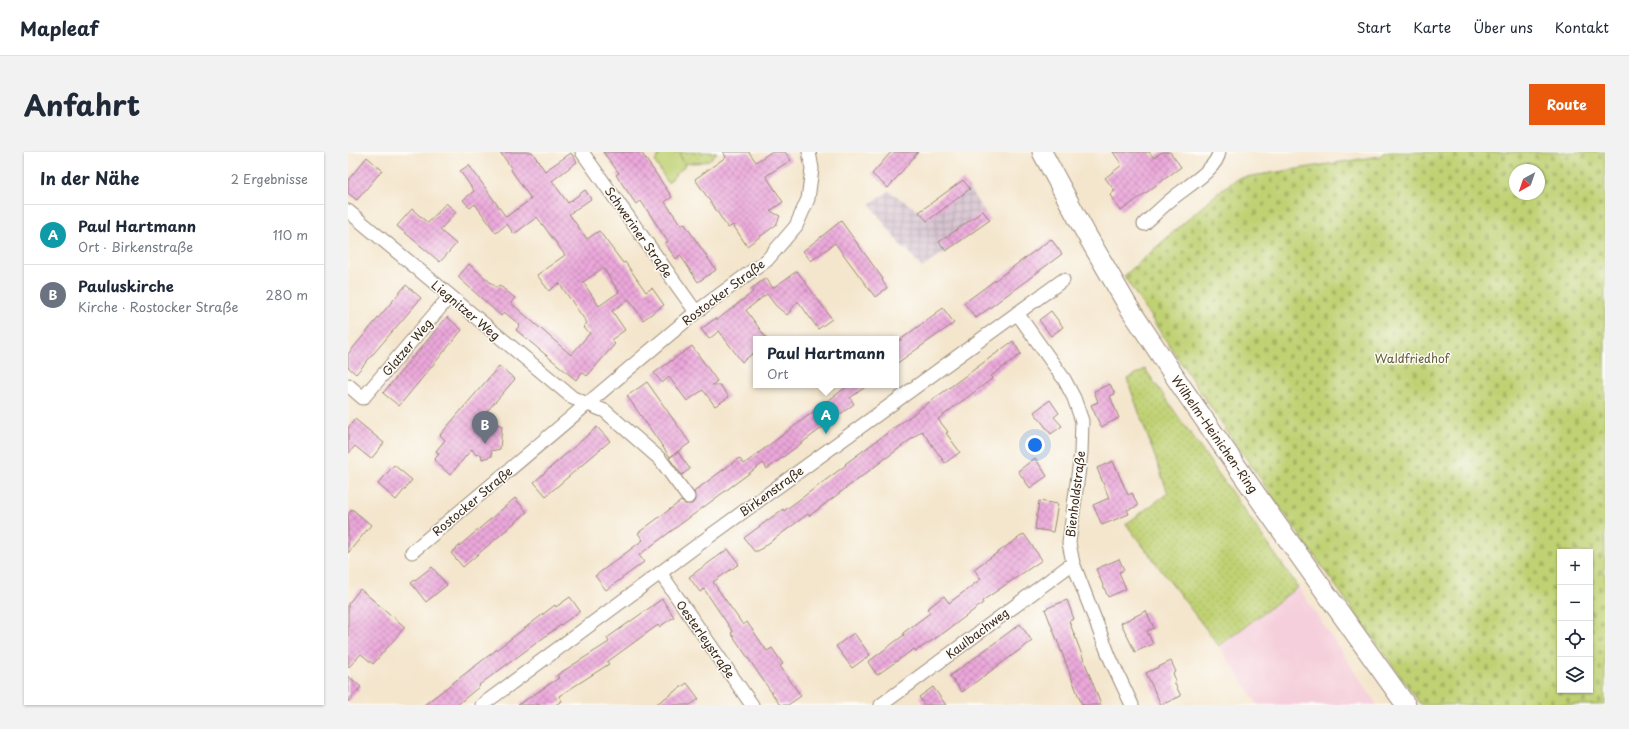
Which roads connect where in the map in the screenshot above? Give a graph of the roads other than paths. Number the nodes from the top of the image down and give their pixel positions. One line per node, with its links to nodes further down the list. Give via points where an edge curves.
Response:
1 (582, 152): 9 (street, Schweriner Straße)
2 (809, 152): 9 (street, Rostocker Straße, via 812,169 808,199 796,226 767,260)
3 (1042, 152): 21 (main road, Wilhelm-Heinichen-Ring, via 1125,300 1172,372)
4 (1219, 152): 6 (street, via 1219,156 1207,171)
5 (348, 211): 8 (street, Liegnitzer Weg)
6 (1144, 224)
7 (1063, 280): 10 (street, Birkenstraße)
8 (450, 296): 11 (street, Glatzer Weg, via 363,398); 12 (street, Liegnitzer Weg, via 573,398)
9 (696, 312): 12 (street, Rostocker Straße)
10 (1017, 313): 15 (street, Bienholdstraße, via 1064,378 1082,421 1081,453 1069,543); 16 (street, Birkenstraße)
11 (348, 385)
12 (587, 404): 13 (street, via 605,411 660,459); 14 (street, Rostocker Straße)
13 (688, 497)
14 (412, 552)
15 (1073, 563): 19 (street, Kaulbachweg); 20 (street, Bienholdstraße, via 1110,658)
16 (661, 574): 17 (street, Birkenstraße); 18 (street, Oesterleystraße)
17 (482, 705)
18 (752, 705)
19 (881, 705)
20 (1132, 705)
21 (1406, 705)

